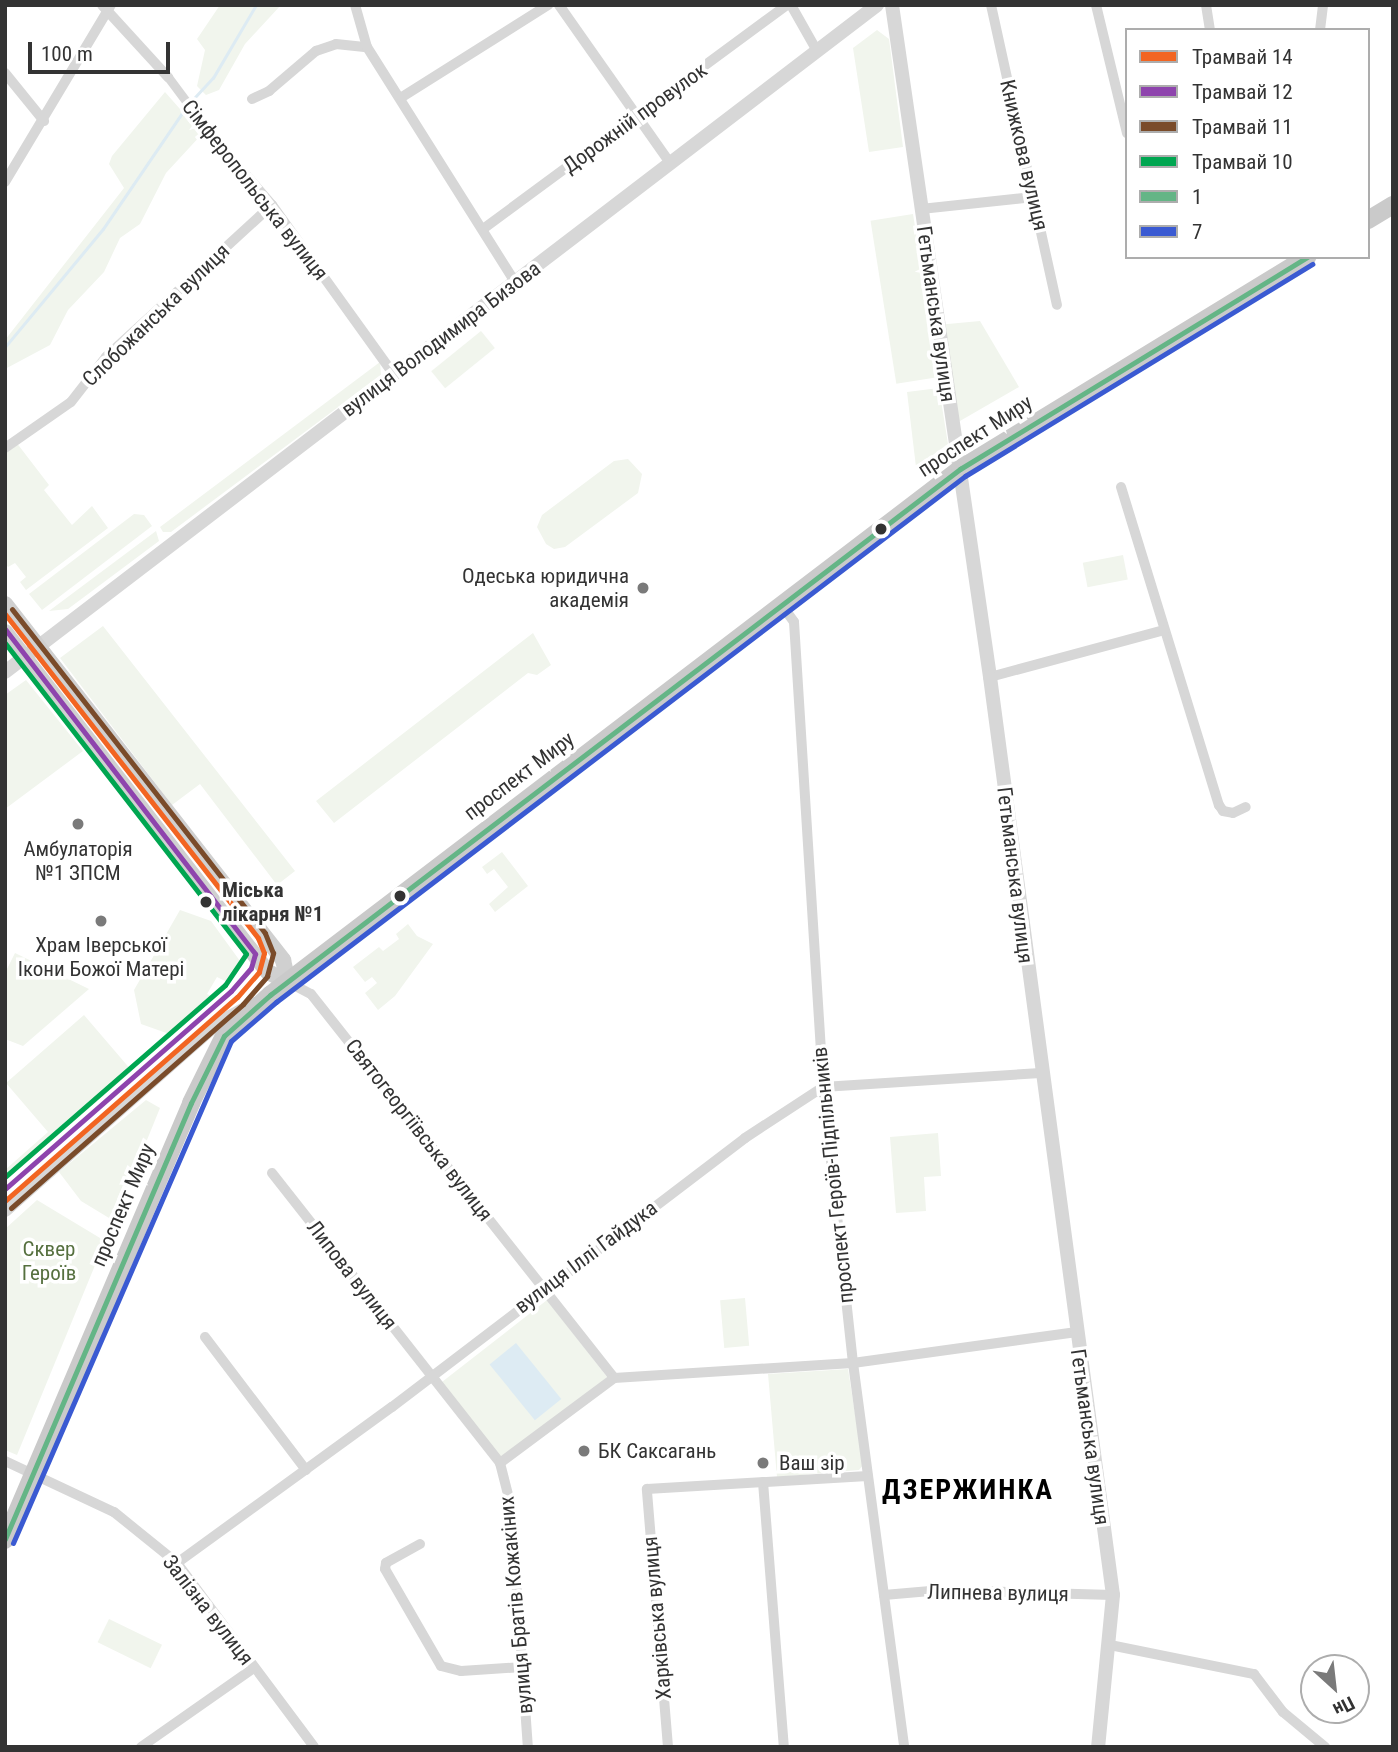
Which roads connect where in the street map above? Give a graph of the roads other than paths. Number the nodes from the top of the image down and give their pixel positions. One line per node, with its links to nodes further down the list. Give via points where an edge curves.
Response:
1 (355, 5): 14 (street)
2 (548, 5): 18 (street)
3 (559, 5): 20 (street)
4 (789, 5): 15 (street); 20 (street, Дорожній провулок)
5 (877, 5): 15 (street, вулиця Володимира Бизова)
6 (892, 5): 29 (street, Гетьманська вулиця)
7 (991, 5): 26 (street, Книжкова вулиця)
8 (1096, 5): 22 (street)
9 (1206, 5): 12 (street)
10 (1323, 5): 13 (street)
11 (107, 8): 17 (street, Сімферопольська вулиця); 21 (street)
12 (1210, 28)
13 (1320, 28)
14 (367, 47): 18 (street); 19 (street, via 336,44 316,51 269,92)
15 (817, 51): 24 (street, вулиця Володимира Бизова)
16 (5, 73): 21 (street)
17 (168, 77): 23 (street, Сімферопольська вулиця)
18 (402, 97): 31 (street)
19 (252, 99)
20 (638, 117): 24 (street); 31 (street, Дорожній провулок)
21 (44, 121): 25 (street)
22 (1125, 125)
23 (209, 132): 27 (street, Сімферопольська вулиця)
24 (670, 163): 33 (street, вулиця Володимира Бизова)
25 (5, 182)
26 (1033, 197): 29 (street); 34 (street, Книжкова вулиця)
27 (272, 205): 35 (street, Сімферопольська вулиця); 36 (street, Слобожанська вулиця, via 106,357 71,402)
28 (1393, 205): 30 (main road)
29 (921, 209): 37 (street, Гетьманська вулиця)
30 (1370, 219)
31 (483, 229): 33 (street)
32 (1304, 259): 37 (main road, проспект Миру)
33 (515, 282): 35 (street, вулиця Володимира Бизова)
34 (1057, 305)
35 (394, 375): 43 (street, вулиця Володимира Бизова)
36 (5, 448)
37 (960, 469): 40 (main road, проспект Миру); 46 (street, Гетьманська вулиця)
38 (1121, 487): 41 (street)
39 (5, 604): 43 (main road)
40 (781, 604): 48 (main road, проспект Миру); 51 (street, проспект Героїв-Підпільників, via 794,622)
41 (1164, 630): 46 (street); 47 (street, via 1220,805 1223,811 1233,813)
42 (5, 632): 44 (main road, Святогеоргіївська вулиця)
43 (38, 647): 44 (street, вулиця Володимира Бизова); 48 (main road, via 284,960)
44 (24, 657): 45 (street, вулиця Володимира Бизова); 48 (main road, Святогеоргіївська вулиця, via 268,972)
45 (5, 672)
46 (990, 677): 50 (street, Гетьманська вулиця)
47 (1247, 807)
48 (288, 982): 49 (main road, проспект Миру); 54 (street, Святогеоргіївська вулиця, via 311,994)
49 (270, 995): 53 (street, via 215,1025); 63 (main road, проспект Миру, via 215,1050)
50 (1041, 1073): 51 (street); 55 (street, Гетьманська вулиця)
51 (822, 1087): 54 (street, вулиця Іллі Гайдука); 57 (street, проспект Героїв-Підпільників)
52 (272, 1173): 58 (street, Липова вулиця)
53 (5, 1210)
54 (543, 1288): 58 (street, вулиця Іллі Гайдука); 59 (street, Святогеоргіївська вулиця)
55 (1075, 1332): 57 (street); 70 (street, Гетьманська вулиця)
56 (205, 1337): 62 (street)
57 (853, 1363): 59 (street); 64 (street, проспект Героїв-Підпільників)
58 (432, 1377): 61 (street, Липова вулиця); 62 (street, вулиця Іллі Гайдука)
59 (614, 1378): 61 (street)
60 (5, 1461): 63 (street, Залізна вулиця)
61 (500, 1463): 72 (street, вулиця Братів Кожакіних, via 511,1506)
62 (306, 1470): 68 (street, вулиця Іллі Гайдука)
63 (34, 1473): 66 (main road, проспект Миру); 68 (street, Залізна вулиця, via 114,1512)
64 (868, 1476): 65 (street); 69 (street, проспект Героїв-Підпільників)
65 (763, 1482): 77 (street, Харківська вулиця, via 647,1489); 78 (street)
66 (5, 1540)
67 (420, 1544): 72 (street, via 386,1563 385,1569 441,1666 461,1671)
68 (177, 1563): 73 (street, Залізна вулиця)
69 (884, 1595): 70 (street, Липнева вулиця, via 942,1590); 79 (street, проспект Героїв-Підпільників)
70 (1113, 1595): 71 (street, Гетьманська вулиця)
71 (1110, 1645): 80 (street, Гетьманська вулиця); 81 (street, via 1254,1674 1283,1712)
72 (523, 1667): 76 (street, вулиця Братів Кожакіних)
73 (254, 1668): 74 (street); 75 (street, Залізна вулиця)
74 (141, 1747)
75 (314, 1747)
76 (528, 1747)
77 (668, 1747)
78 (784, 1747)
79 (904, 1747)
80 (1098, 1747)
81 (1325, 1747)

